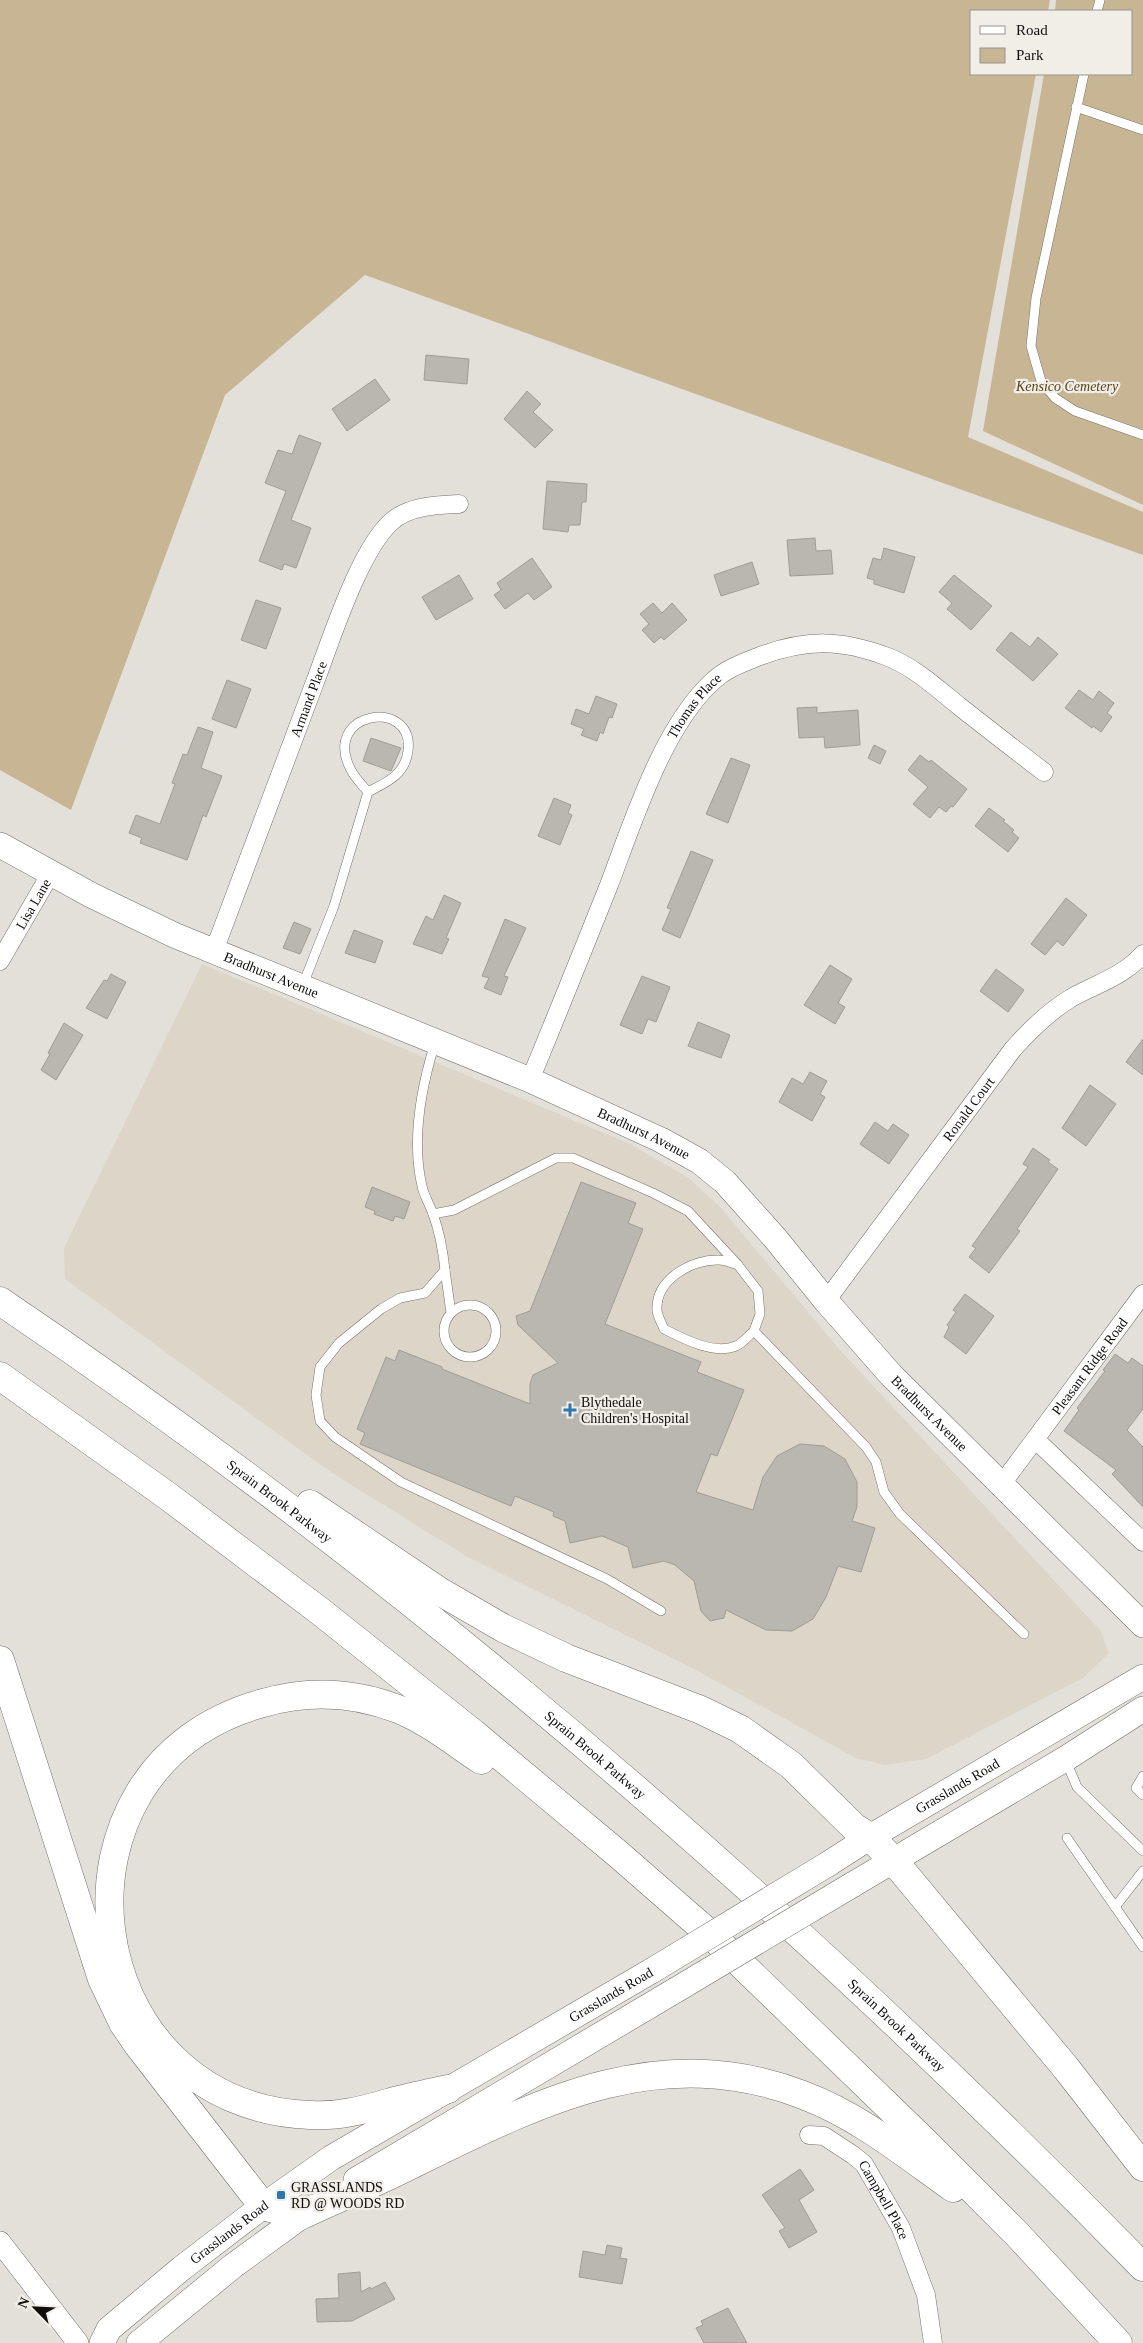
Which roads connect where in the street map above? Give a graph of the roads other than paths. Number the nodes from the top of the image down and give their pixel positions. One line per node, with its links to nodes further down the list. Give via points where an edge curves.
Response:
1 (1084, 75): 2 (lane)
2 (1076, 107): 3 (lane); 4 (lane, via 1036,298 1031,346 1041,381 1055,398 1075,411)
3 (1143, 130)
4 (1143, 435)
5 (459, 504): 10 (street, Armand Place, via 416,509 399,516 377,539 366,557 335,628)
6 (1044, 772): 15 (street, Thomas Place, via 928,681 890,658 852,645 806,644 733,666 698,696 679,720 638,809)
7 (368, 792): 7 (lane, via 393,779 407,760 408,736 401,725 380,717 357,722 346,740 345,750 352,771); 13 (lane, via 334,906)
8 (0, 845): 9 (main road, Bradhurst Avenue)
9 (51, 873): 10 (main road, Bradhurst Avenue, via 91,895); 12 (street, Lisa Lane)
10 (214, 951): 13 (main road, Bradhurst Avenue)
11 (1143, 954): 21 (street, Ronald Court, via 1124,971 1070,999 1035,1024)
12 (0, 961)
13 (302, 987): 14 (main road, Bradhurst Avenue)
14 (436, 1041): 15 (main road, Bradhurst Avenue); 16 (lane, via 425,1079 417,1150 422,1187)
15 (530, 1080): 21 (main road, Bradhurst Avenue, via 661,1140 699,1161 725,1182)
16 (433, 1214): 17 (lane, via 454,1210 556,1158 573,1158 688,1211); 18 (lane, via 443,1247)
17 (738, 1265): 23 (lane, via 758,1291 760,1314); 23 (lane, via 720,1260 696,1264 675,1274 662,1286 657,1311 664,1329 714,1348 736,1346)
18 (445, 1270): 22 (lane); 29 (lane, via 425,1293 400,1298 339,1343 320,1368 316,1396 320,1421 335,1437 401,1482 607,1579)
19 (1143, 1294): 26 (street, Pleasant Ridge Road)
20 (0, 1301): 24 (highway, Sprain Brook Parkway)
21 (826, 1301): 27 (main road, Bradhurst Avenue, via 891,1375)
22 (451, 1313): 22 (lane, via 444,1329 445,1338 454,1352 471,1357 488,1350 496,1328 488,1313 482,1308 466,1306)
23 (754, 1331): 31 (lane, via 866,1447 876,1462 884,1492 900,1514)
24 (75, 1353): 38 (highway, via 482,1617 544,1649 701,1710 740,1729 776,1752 854,1827); 53 (highway, Sprain Brook Parkway, via 354,1559 625,1781 725,1867 909,2035)
25 (0, 1376): 41 (highway, via 184,1507 321,1612)
26 (1036, 1440): 27 (street, Pleasant Ridge Road); 28 (street)
27 (1002, 1485): 30 (main road, Bradhurst Avenue)
28 (1143, 1542)
29 (661, 1611)
30 (1143, 1625)
31 (1024, 1634)
32 (0, 1660): 49 (highway, via 112,2002 148,2059)
33 (1143, 1677): 38 (main road, Grasslands Road)
34 (1143, 1709): 35 (main road)
35 (1065, 1759): 40 (lane, via 1077,1787); 42 (main road)
36 (1143, 1776): 37 (lane, via 1136,1788)
37 (1143, 1795)
38 (870, 1837): 42 (highway); 46 (main road, Grasslands Road, bridge, via 653,1970)
39 (1067, 1838): 44 (lane)
40 (1143, 1851)
41 (618, 1854): 46 (highway, via 434,1728 397,1708 359,1698 317,1694 250,1706 193,1735 153,1773 120,1833 113,1859 108,1911 110,1937 125,1987 162,2045 193,2075 210,2086 243,2101 285,2113 315,2116 352,2114); 51 (highway, via 712,1936)
42 (893, 1860): 48 (highway, via 1066,2068); 50 (main road, bridge)
43 (1143, 1871): 44 (lane)
44 (1115, 1907): 45 (lane)
45 (1143, 1947)
46 (448, 2089): 49 (main road, Grasslands Road, via 331,2158)
47 (809, 2135): 57 (street, Campbell Place, via 824,2136 864,2164 900,2228 926,2295)
48 (1143, 2167)
49 (263, 2206): 50 (highway); 55 (main road, Grasslands Road, via 109,2329)
50 (300, 2216): 51 (highway, via 559,2098 628,2078 679,2073 753,2080 827,2105 870,2130); 56 (main road)
51 (1016, 2233): 58 (highway)
52 (0, 2242): 54 (street)
53 (1143, 2267)
54 (78, 2343)
55 (102, 2343)
56 (139, 2343)
57 (933, 2343)
58 (1118, 2343)

